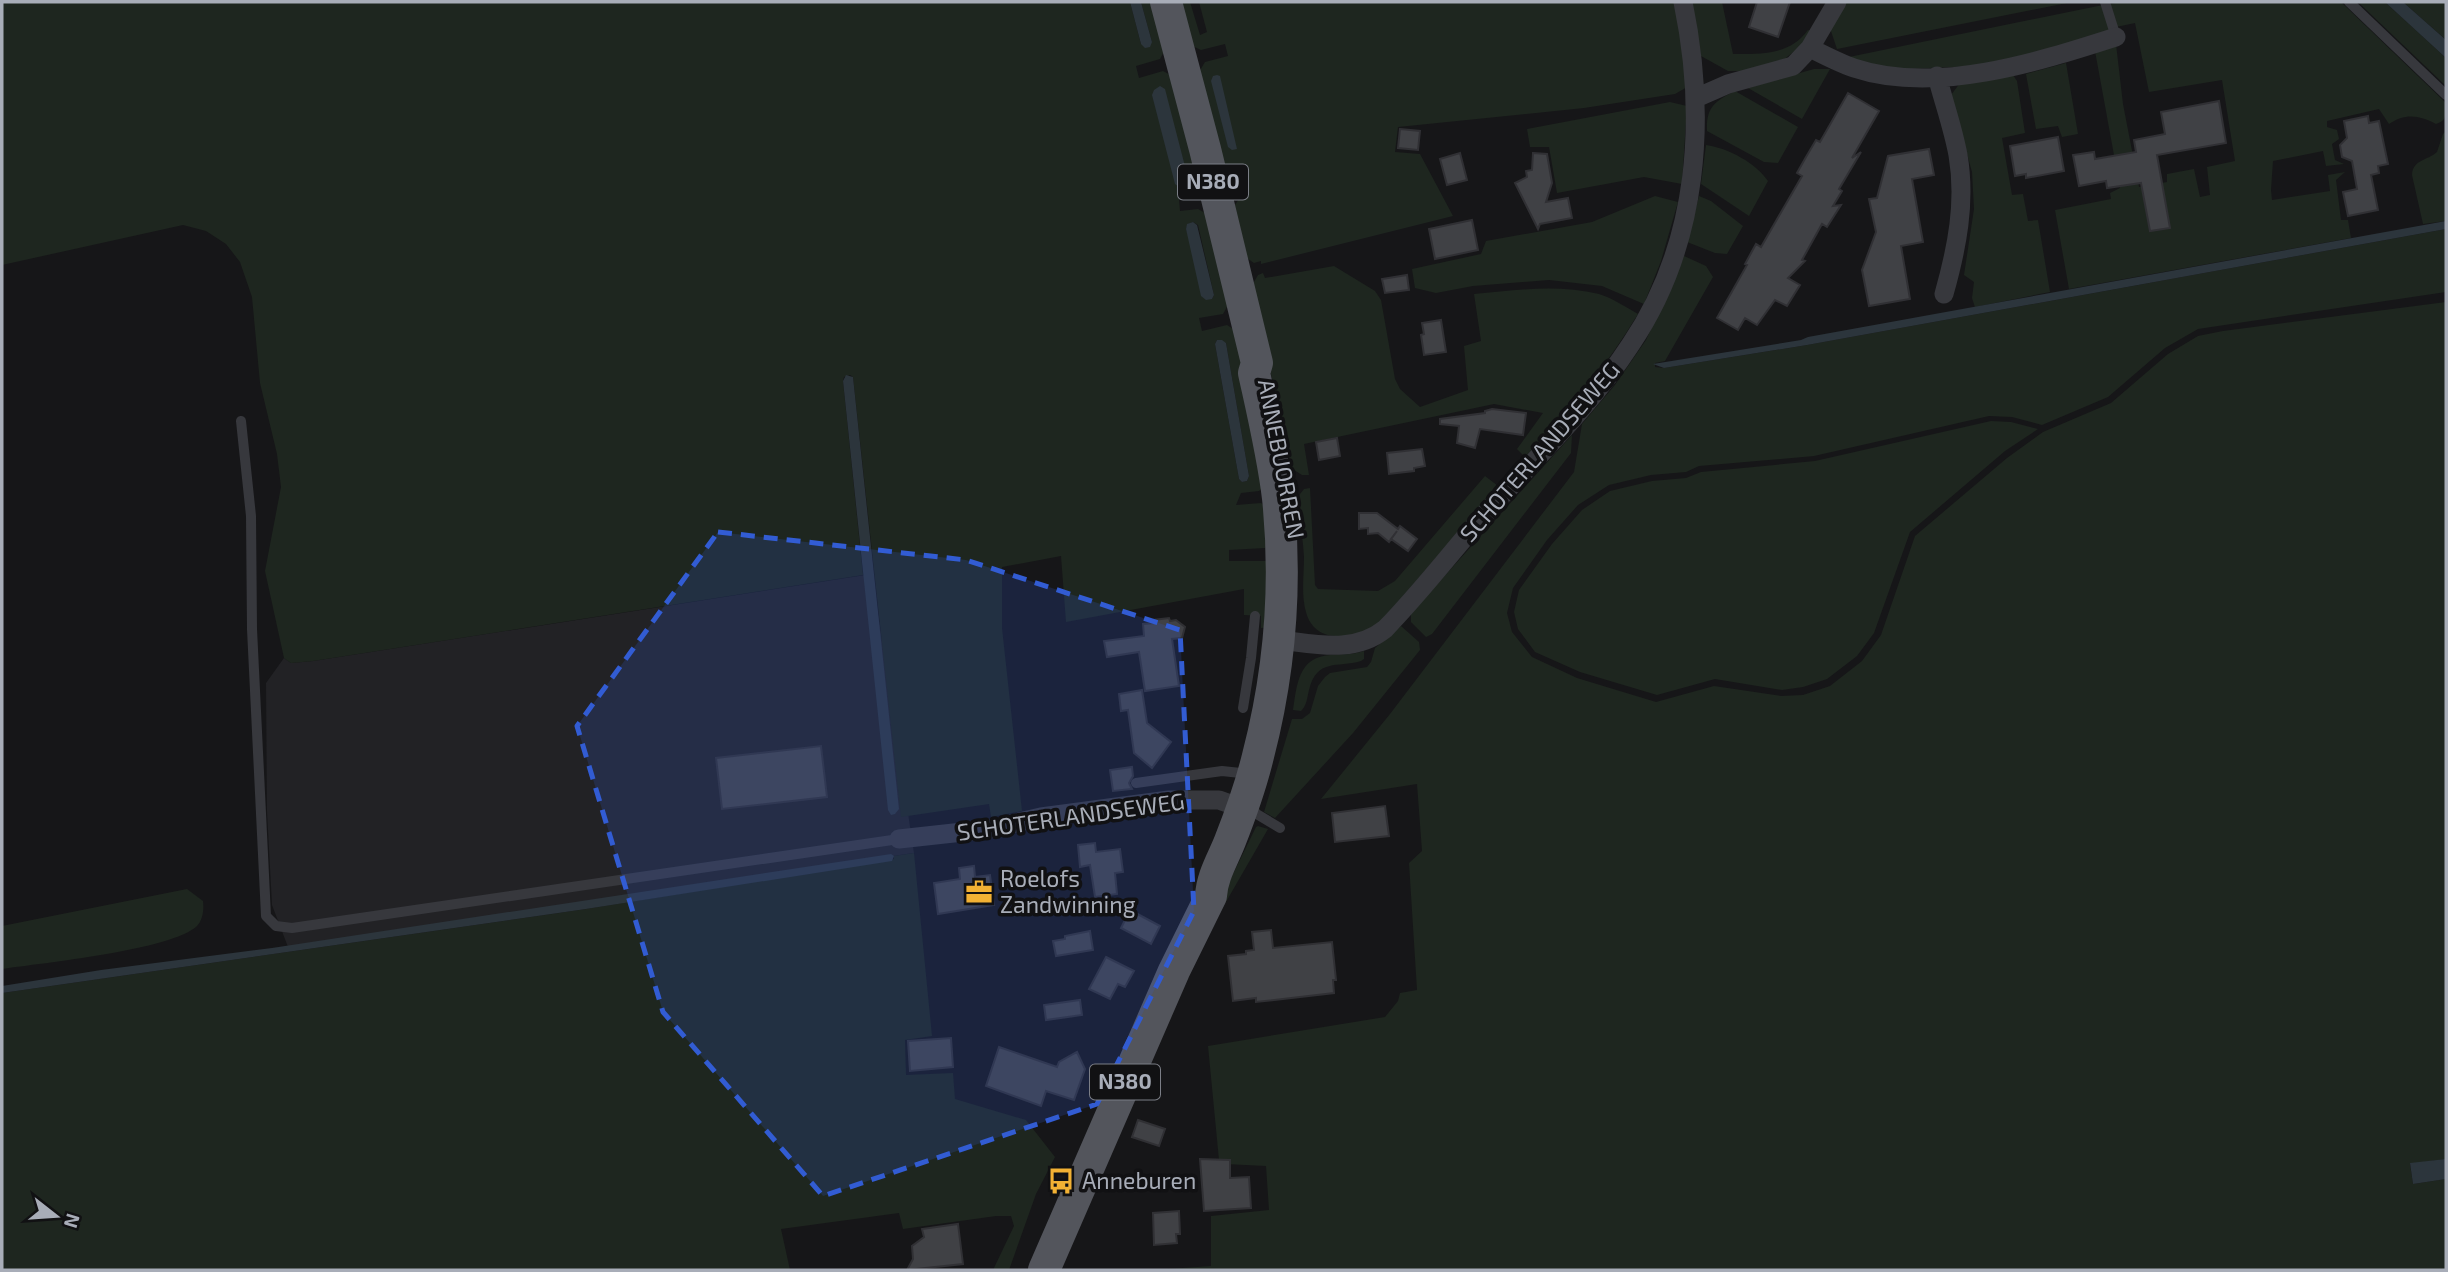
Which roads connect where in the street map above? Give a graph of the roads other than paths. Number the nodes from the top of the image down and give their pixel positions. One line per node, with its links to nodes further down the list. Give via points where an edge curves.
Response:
1 (1166, 2): 14 (main road, ANNEBUORREN / N380, via 1257,363 1254,373 1278,498 1282,587)
2 (1683, 2): 10 (street, SCHOTERLANDSEWEG)
3 (1837, 2): 7 (street)
4 (2105, 2): 6 (lane)
5 (2348, 2): 9 (lane)
6 (2116, 37): 8 (street, via 2016,67)
7 (1810, 48): 8 (street, via 1868,72); 10 (street, via 1793,65)
8 (1937, 76): 11 (street, via 1958,157 1961,193 1959,235)
9 (2446, 95)
10 (1696, 98): 14 (street, SCHOTERLANDSEWEG, via 1693,176 1674,255 1648,315 1610,374 1385,629 1354,645)
11 (1944, 294)
12 (241, 421): 20 (lane, via 251,516 266,916 276,926 292,929)
13 (1255, 616): 14 (lane)
14 (1272, 637): 15 (main road, N380); 19 (main road, N380, via 1284,723)
15 (1260, 686): 16 (lane); 17 (main road, N380)
16 (1243, 708)
17 (1257, 776): 18 (lane, via 1222,771); 19 (main road, N380)
18 (1136, 783)
19 (1259, 816): 20 (street, SCHOTERLANDSEWEG, via 1214,799 1169,800); 21 (main road, N380, via 1211,884 1211,896 1168,983)
20 (899, 839)
21 (1044, 1270)

